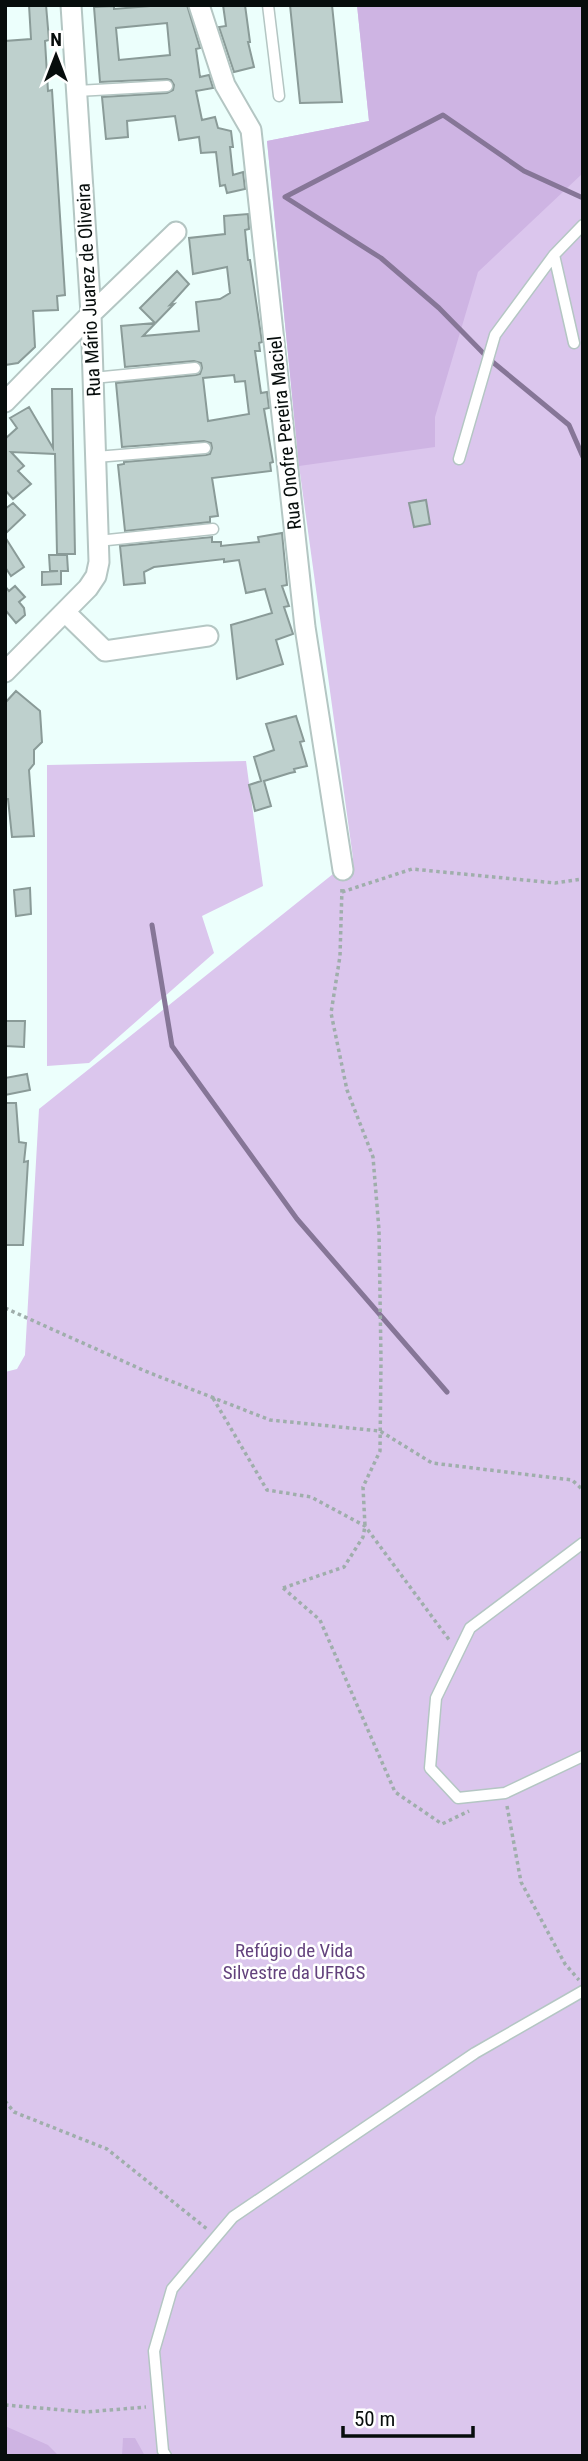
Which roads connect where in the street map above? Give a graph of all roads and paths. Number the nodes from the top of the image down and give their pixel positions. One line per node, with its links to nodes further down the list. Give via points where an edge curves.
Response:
1 (71, 5): 5 (street, Rua Mário Juarez de Oliveira)
2 (199, 5): 23 (street, Rua Onofre Pereira Maciel, via 225,85 251,130 305,627)
3 (268, 5): 6 (lane)
4 (167, 86): 5 (lane)
5 (77, 91): 10 (street, Rua Mário Juarez de Oliveira)
6 (279, 96)
7 (583, 225): 9 (lane)
8 (176, 232): 10 (street)
9 (554, 255): 11 (lane); 17 (lane, via 495,335)
10 (91, 314): 13 (street, Rua Mário Juarez de Oliveira); 14 (street)
11 (574, 343)
12 (195, 368): 13 (lane)
13 (93, 378): 16 (street, Rua Mário Juarez de Oliveira)
14 (5, 402)
15 (205, 448): 16 (lane)
16 (96, 457): 19 (street, Rua Mário Juarez de Oliveira)
17 (459, 459)
18 (213, 529): 19 (lane)
19 (98, 541): 20 (street, Rua Mário Juarez de Oliveira, via 96,576)
20 (65, 612): 21 (street, via 105,650); 22 (street)
21 (208, 636)
22 (5, 672)
23 (343, 870): 25 (path)
24 (583, 879): 25 (path, via 555,883 412,869)
25 (342, 892): 28 (path, via 340,956 331,1013 347,1090 373,1157 379,1243)
26 (5, 1308): 27 (path)
27 (213, 1398): 28 (path, via 270,1420); 30 (path, via 267,1490 312,1497)
28 (380, 1431): 29 (path, via 432,1462 572,1480); 30 (path, via 380,1451 363,1487)
29 (583, 1490)
30 (365, 1526): 32 (path); 35 (path, via 344,1567 283,1588 320,1620 395,1792 442,1824)
31 (583, 1543): 32 (lane, via 470,1628)
32 (460, 1649): 34 (lane, via 436,1698 430,1768 458,1798)
33 (583, 1756): 34 (lane)
34 (505, 1793): 36 (path, via 521,1882 565,1964)
35 (474, 1809)
36 (583, 1985)
37 (583, 1991): 39 (lane, via 475,2053 233,2217)
38 (5, 2101): 39 (path, via 14,2112 107,2149)
39 (217, 2237): 41 (lane, via 172,2288 154,2351)
40 (5, 2405): 41 (path, via 86,2412)
41 (159, 2406): 42 (lane)
42 (166, 2456)

